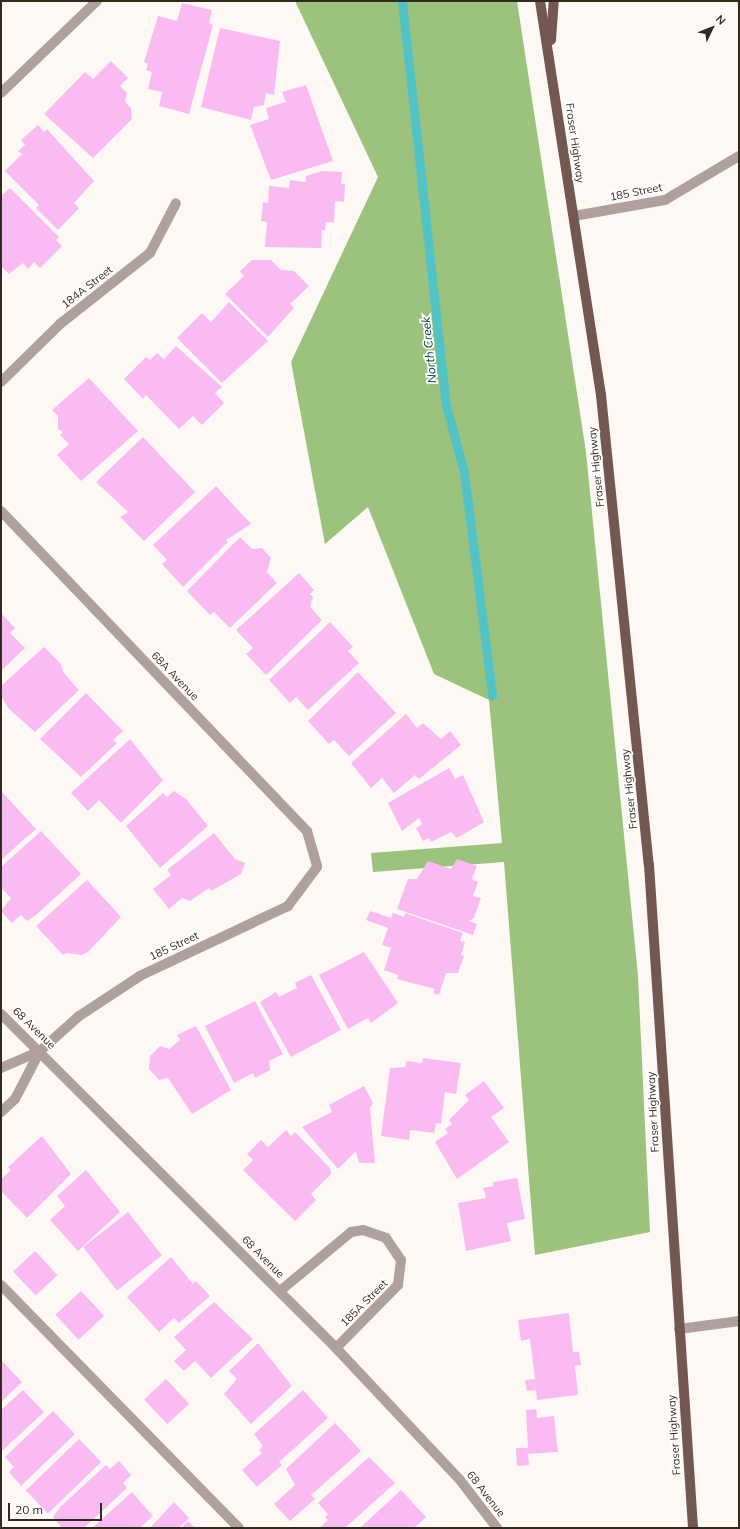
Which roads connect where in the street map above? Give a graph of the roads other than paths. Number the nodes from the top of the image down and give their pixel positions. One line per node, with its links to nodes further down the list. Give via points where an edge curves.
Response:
1 (97, 1): 5 (street)
2 (540, 1): 4 (main road, Fraser Highway)
3 (554, 1): 4 (main road, Fraser Highway)
4 (550, 52): 8 (main road, Fraser Highway)
5 (1, 93)
6 (739, 156): 8 (street, 185 Street, via 665,200)
7 (176, 203): 9 (street, 184A Street, via 150,253 60,324)
8 (574, 216): 19 (main road, Fraser Highway, via 601,394 649,865)
9 (1, 382)
10 (1, 511): 11 (street, 68A Avenue, via 307,831)
11 (317, 867): 13 (street, 185 Street, via 288,906 140,976 79,1016)
12 (1, 1014): 13 (street, 68 Avenue)
13 (40, 1051): 14 (street, 185 Street); 15 (street, 185 Street, via 15,1099); 17 (street, 68 Avenue)
14 (1, 1068)
15 (1, 1112)
16 (1, 1285): 21 (street)
17 (280, 1291): 20 (street, 68 Avenue); 20 (street, 185A Street, via 340,1238 351,1232 363,1230 386,1238 401,1260 398,1285)
18 (739, 1321): 19 (street)
19 (679, 1329): 23 (main road, Fraser Highway)
20 (336, 1348): 22 (street, 68 Avenue, via 460,1480)
21 (239, 1528)
22 (497, 1528)
23 (693, 1528)

